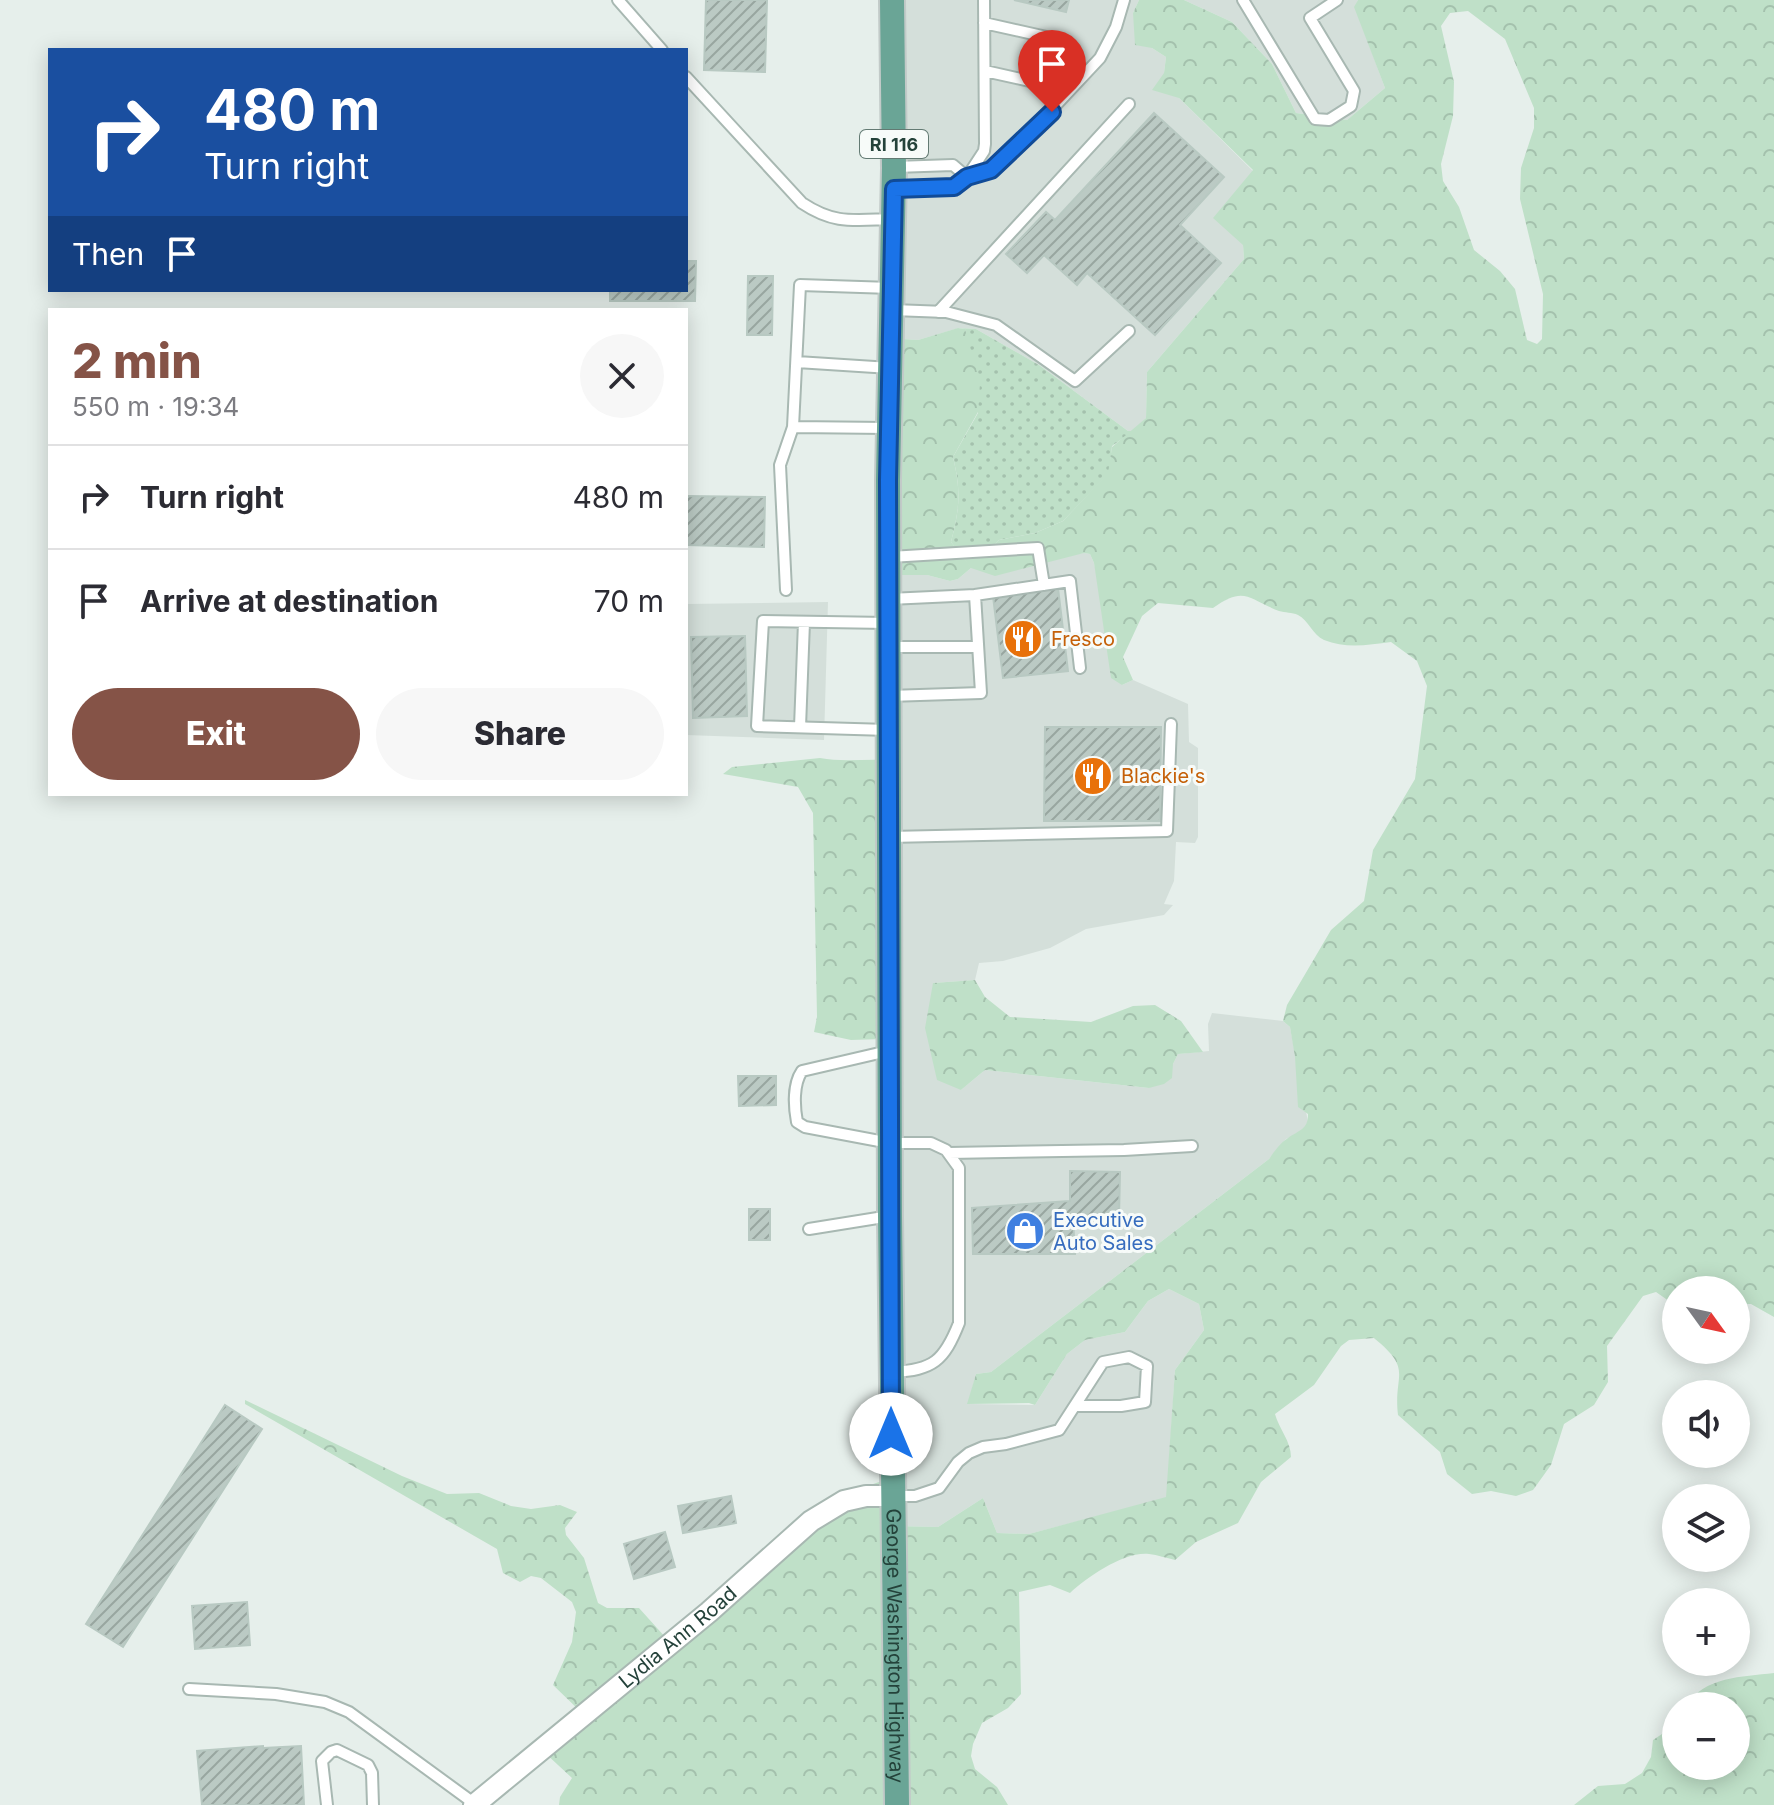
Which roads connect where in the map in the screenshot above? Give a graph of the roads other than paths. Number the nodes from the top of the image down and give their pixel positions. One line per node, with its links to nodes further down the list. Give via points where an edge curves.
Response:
1 (618, 0): 9 (lane)
2 (892, 0): 15 (main road, George Washington Highway / RI 116)
3 (984, 0): 7 (lane)
4 (1124, 0): 14 (lane, via 1100,58 1011,153 991,170)
5 (1243, 0): 6 (lane, via 1315,119 1329,120 1351,106 1354,91 1310,18)
6 (1337, 0)
7 (984, 23): 8 (lane); 10 (lane)
8 (1051, 38)
9 (660, 48)
10 (985, 71): 12 (lane); 14 (lane, via 984,151)
11 (688, 79): 16 (lane, via 814,211 830,219)
12 (1043, 84)
13 (1129, 104): 18 (lane)
14 (967, 177): 15 (lane, via 954,187); 15 (lane, via 953,165)
15 (894, 178): 16 (main road, George Washington Highway / RI 116)
16 (893, 219): 17 (main road, George Washington Highway / RI 116)
17 (891, 299): 18 (lane); 20 (lane, via 800,285); 21 (main road, George Washington Highway / RI 116)
18 (938, 312): 19 (lane, via 996,325 1075,381)
19 (1129, 331)
20 (797, 362): 21 (lane); 22 (lane)
21 (890, 368): 23 (main road, George Washington Highway / RI 116)
22 (793, 427): 23 (lane); 26 (lane, via 780,465)
23 (889, 428): 24 (main road, George Washington Highway / RI 116)
24 (889, 557): 25 (lane, via 1038,548); 29 (main road, George Washington Highway / RI 116)
25 (1044, 585): 27 (lane); 31 (lane, via 1070,581)
26 (786, 590)
27 (975, 595): 29 (lane); 30 (lane)
28 (804, 622): 29 (lane); 34 (lane); 34 (lane, via 763,621 757,726)
29 (889, 623): 30 (lane); 32 (main road, George Washington Highway / RI 116)
30 (978, 647): 32 (lane, via 981,693)
31 (1080, 668)
32 (889, 696): 35 (main road, George Washington Highway / RI 116)
33 (1171, 724): 36 (lane, via 1167,831)
34 (800, 727): 35 (lane)
35 (889, 730): 36 (main road, George Washington Highway / RI 116)
36 (889, 837): 37 (main road, George Washington Highway / RI 116)
37 (890, 1050): 38 (main road, George Washington Highway / RI 116); 38 (lane, via 802,1071 795,1111 797,1122 805,1127)
38 (890, 1143): 40 (lane, via 931,1143); 41 (main road, George Washington Highway / RI 116)
39 (1192, 1146): 40 (lane)
40 (949, 1153): 43 (lane, via 959,1168 959,1323 931,1366)
41 (890, 1216): 42 (lane); 43 (main road, George Washington Highway / RI 116)
42 (809, 1229)
43 (891, 1373): 45 (main road, George Washington Highway / RI 116)
44 (1075, 1406): 44 (lane, via 1103,1362 1129,1357 1147,1366 1145,1402); 45 (lane, via 1059,1430 983,1447 958,1462 939,1488)
45 (892, 1496): 47 (street, Lydia Ann Road, via 844,1501 811,1521 709,1612); 50 (main road, George Washington Highway / RI 116)
46 (189, 1689): 47 (lane, via 325,1702 349,1712)
47 (474, 1804)
48 (327, 1805): 49 (lane, via 322,1761 337,1750 368,1765)
49 (373, 1805)
50 (897, 1805)

